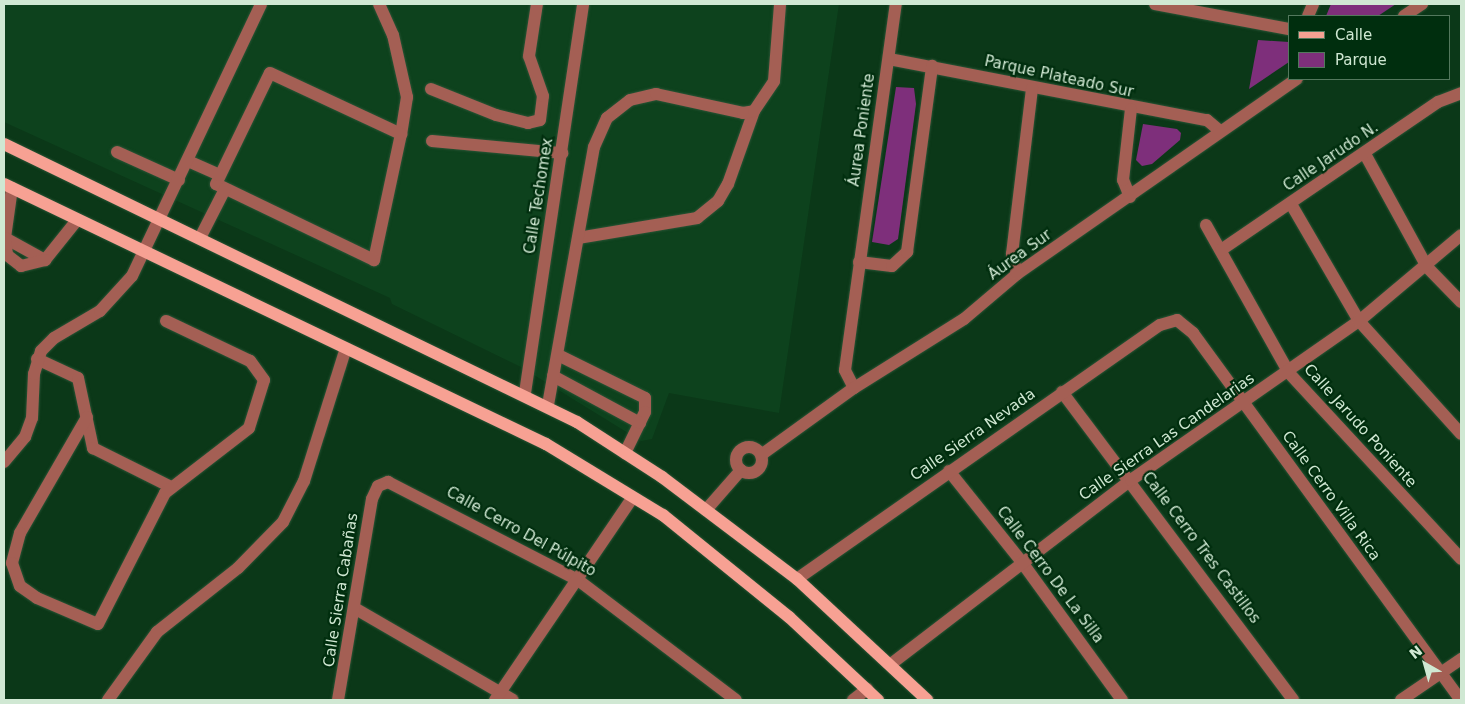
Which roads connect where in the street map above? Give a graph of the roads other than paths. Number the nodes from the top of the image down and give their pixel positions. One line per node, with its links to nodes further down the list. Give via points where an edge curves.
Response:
1 (261, 4): 27 (street)
2 (379, 4): 21 (street, via 393,35 406,85)
3 (536, 4): 16 (street, via 529,56 544,96 540,120 528,123 496,115)
4 (583, 4): 25 (street, Calle Techomex)
5 (776, 4): 19 (street, via 774,81)
6 (896, 4): 12 (street, Áurea Poniente)
7 (1155, 4): 9 (street)
8 (1422, 4): 10 (street)
9 (1197, 8): 11 (street)
10 (1406, 15)
11 (1288, 29)
12 (888, 59): 13 (street, Parque Plateado Sur); 42 (street, Áurea Poniente)
13 (932, 66): 15 (street, Parque Plateado Sur); 42 (street, via 908,252 892,266)
14 (1295, 80): 20 (street, Áurea Sur)
15 (1032, 88): 18 (street, Parque Plateado Sur); 44 (street, via 1012,254)
16 (431, 89)
17 (1461, 94): 26 (street, Calle Jarudo N., via 1438,102)
18 (1131, 109): 20 (street, Parque Plateado Sur, via 1207,120); 32 (street, via 1123,180)
19 (754, 111): 39 (street, via 728,184 718,201 697,218); 39 (street, via 743,113 656,94 630,100 618,108 607,118 594,147)
20 (1219, 130): 32 (street, Áurea Sur)
21 (401, 134): 28 (street, via 270,73); 31 (street, via 374,260)
22 (432, 141): 25 (street)
23 (4, 144): 34 (main road)
24 (117, 152): 29 (street)
25 (562, 153): 56 (street, Calle Techomex)
26 (1365, 154): 33 (street, Calle Jarudo N.); 43 (street)
27 (188, 161): 28 (street); 29 (street)
28 (219, 175): 31 (street, via 216,184)
29 (178, 180): 34 (street)
30 (8, 186): 35 (main road); 35 (street, via 7,255 21,266 45,260)
31 (224, 189): 37 (street)
32 (1130, 197): 44 (street, Áurea Sur)
33 (1291, 204): 40 (street, Calle Jarudo N.); 48 (street)
34 (161, 217): 37 (main road); 41 (street)
35 (78, 220): 41 (main road)
36 (1206, 225): 40 (street, Calle Jarudo Poniente)
37 (201, 236): 56 (main road)
38 (1461, 236): 43 (street, Calle Sierra Las Candelarias)
39 (578, 238): 50 (street)
40 (1221, 250): 52 (street, Calle Jarudo Poniente)
41 (144, 251): 49 (main road); 51 (street, via 112,302 54,338)
42 (859, 262): 54 (street, Áurea Poniente, via 845,370)
43 (1427, 267): 45 (street); 48 (street, Calle Sierra Las Candelarias)
44 (1017, 274): 54 (street, Áurea Sur, via 964,319)
45 (1461, 302)
46 (1169, 320): 55 (street, Calle Sierra Nevada); 57 (street, Calle Cerro Villa Rica, via 1185,324)
47 (166, 321): 69 (street, via 250,361 264,380 249,428)
48 (1359, 321): 52 (street, Calle Sierra Las Candelarias); 61 (street)
49 (346, 348): 70 (main road, via 546,444); 82 (street, via 304,481 283,522 238,568 156,632)
50 (558, 355): 53 (street); 60 (street, via 642,394 646,405)
51 (37, 358): 59 (street, via 78,378); 64 (street, via 32,418 25,437)
52 (1289, 373): 57 (street, Calle Sierra Las Candelarias); 72 (street, Calle Jarudo Poniente)
53 (554, 376): 58 (street); 60 (street)
54 (854, 388): 63 (street, Áurea Sur)
55 (1062, 392): 66 (street, Calle Sierra Nevada); 67 (street, Calle Cerro Tres Castillos)
56 (525, 393): 58 (main road)
57 (1242, 401): 67 (street, Calle Sierra Las Candelarias); 79 (street, Calle Cerro Villa Rica)
58 (548, 406): 62 (main road)
59 (87, 417): 69 (street, via 90,439 100,455); 69 (street, via 20,533 12,563 20,586 98,624)
60 (640, 423): 62 (street)
61 (1461, 434)
62 (625, 453): 71 (main road)
63 (761, 455): 65 (street, Áurea Sur, via 757,471); 65 (street, via 752,448 740,451 736,463)
64 (4, 462)
65 (741, 470): 71 (street, Áurea Sur)
66 (949, 471): 73 (street, Calle Cerro De La Silla); 74 (street, Calle Sierra Nevada)
67 (1131, 480): 73 (street, Calle Sierra Las Candelarias); 90 (street, Calle Cerro Tres Castillos)
68 (378, 486): 75 (street, Calle Cerro Del Púlpito, via 399,484); 76 (street, Calle Sierra Cabañas, via 372,499)
69 (171, 487)
70 (633, 497): 75 (street); 80 (main road, via 663,515 789,617)
71 (706, 510): 74 (main road)
72 (1461, 559)
73 (1021, 561): 78 (street, Calle Sierra Las Candelarias); 89 (street, Calle Cerro De La Silla)
74 (797, 578): 78 (main road)
75 (578, 580): 81 (street); 85 (street, Calle Cerro Del Púlpito)
76 (356, 609): 81 (street); 83 (street, Calle Sierra Cabañas)
77 (1461, 658): 79 (street)
78 (891, 664): 88 (main road)
79 (1440, 672): 91 (street); 92 (street, Calle Cerro Villa Rica)
80 (867, 689): 86 (street); 87 (main road)
81 (497, 696): 84 (street)
82 (108, 700)
83 (338, 700)
84 (513, 700)
85 (736, 700)
86 (853, 700)
87 (878, 700)
88 (927, 700)
89 (1122, 700)
90 (1293, 700)
91 (1400, 700)
92 (1461, 700)

